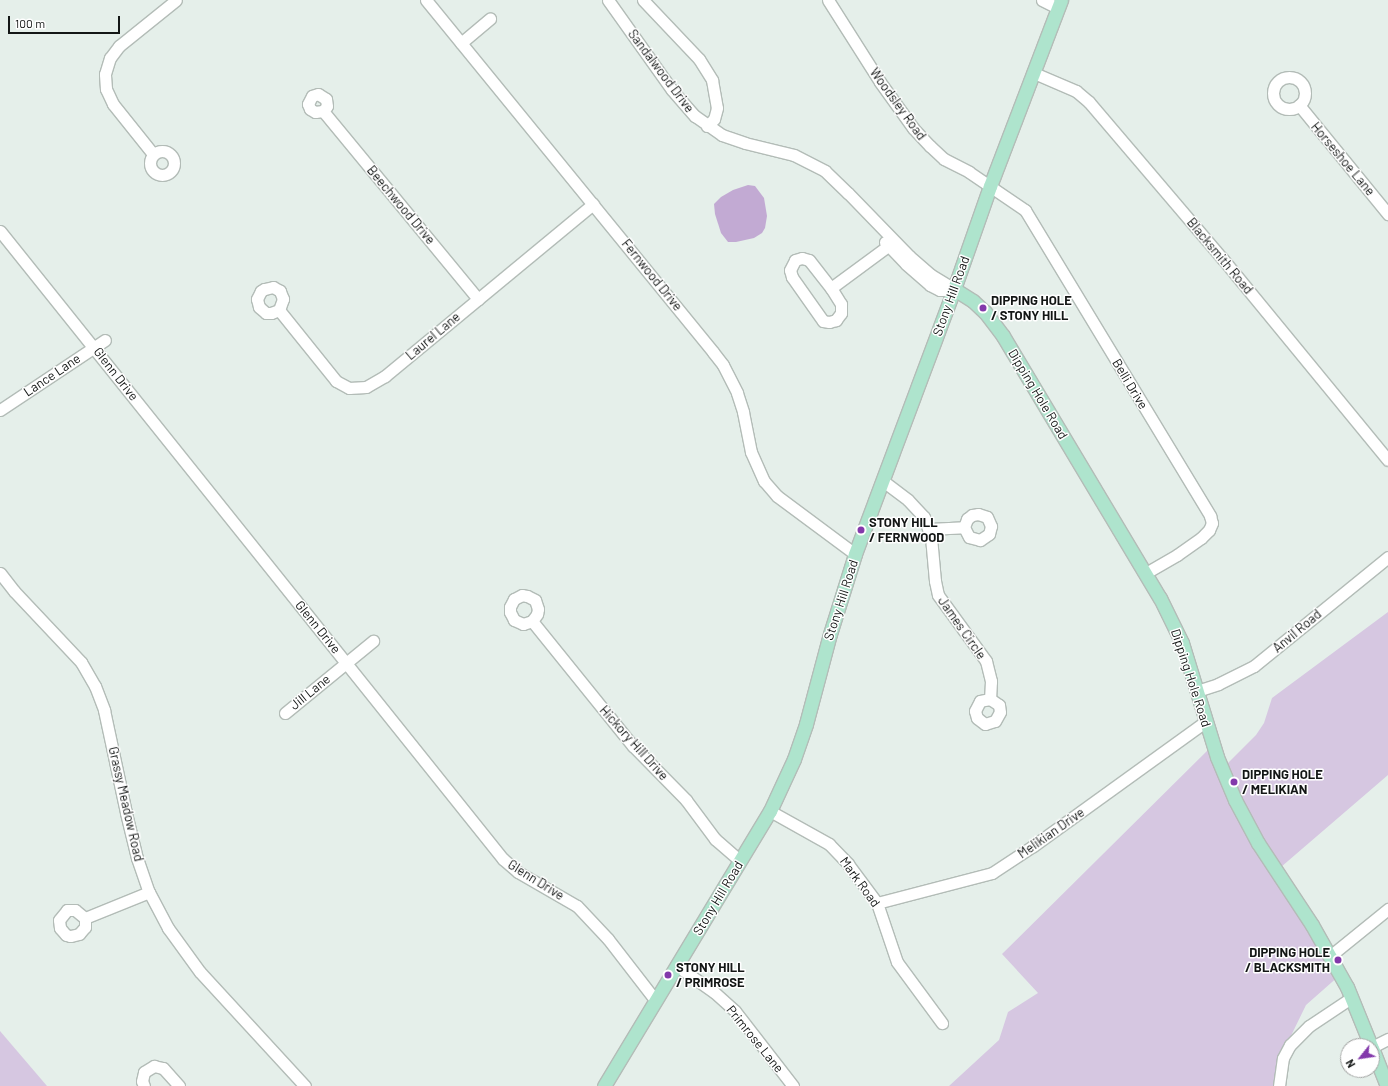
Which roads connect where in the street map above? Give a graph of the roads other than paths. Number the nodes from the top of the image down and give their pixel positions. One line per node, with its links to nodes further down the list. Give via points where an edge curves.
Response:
1 (176, 0): 14 (street, via 119,46 110,58 105,74 106,89 113,104)
2 (426, 0): 9 (street, Fernwood Drive)
3 (608, 0): 13 (street, Sandalwood Drive, via 679,100)
4 (643, 0): 13 (street, via 699,59 707,71 715,89 717,108 714,119)
5 (828, 0): 15 (street, Woodsley Road, via 880,82 913,128 944,159)
6 (1042, 0): 7 (street)
7 (1060, 4): 10 (main road, Stony Hill Road)
8 (490, 19): 9 (street)
9 (461, 43): 16 (street, Fernwood Drive)
10 (1034, 73): 15 (main road, Stony Hill Road); 28 (street, Blacksmith Road, via 1076,90 1089,102 1222,258)
11 (1299, 105): 18 (street, Horseshoe Lane)
12 (323, 111): 23 (street, Beechwood Drive)
13 (708, 126): 17 (street, Sandalwood Drive, via 722,135 807,160 834,178)
14 (153, 154)
15 (990, 186): 22 (main road, Stony Hill Road); 35 (street, Belli Drive, via 1025,210 1210,516 1212,523 1201,538)
16 (593, 204): 23 (street, Laurel Lane); 32 (street, Fernwood Drive, via 723,365 744,412 752,452 764,481 777,496)
17 (862, 208): 20 (street); 22 (street, via 909,256 931,275)
18 (1388, 214)
19 (0, 230): 26 (street, Glenn Drive)
20 (888, 246): 21 (street); 22 (street, via 930,285 940,290)
21 (831, 288): 21 (street, via 809,260 795,260 790,270 792,277 823,321 829,322 836,320 841,312 841,304)
22 (954, 289): 29 (main road, Stony Hill Road); 35 (main road, Dipping Hole Road, via 985,312 1003,336)
23 (478, 299): 24 (street, Laurel Lane, via 376,383 356,389 342,386 336,381)
24 (278, 310)
25 (105, 340): 26 (street, Lance Lane)
26 (94, 347): 27 (street, Lance Lane); 38 (street, Glenn Drive)
27 (0, 410)
28 (1388, 460)
29 (883, 481): 31 (street, James Circle, via 914,505); 32 (main road, Stony Hill Road)
30 (964, 527): 31 (street)
31 (930, 529): 40 (street, James Circle, via 934,581 938,595 986,661 991,681)
32 (855, 554): 43 (main road, Stony Hill Road, via 806,724 794,759)
33 (1388, 557): 39 (street, Anvil Road, via 1254,666 1218,684)
34 (0, 573): 45 (street, Grassy Meadow Road, via 81,662 95,686 104,710 131,838)
35 (1146, 573): 39 (main road, Dipping Hole Road, via 1182,643)
36 (532, 621): 44 (street, Hickory Hill Drive, via 637,751 686,800 714,839)
37 (373, 641): 38 (street, Jill Lane)
38 (347, 663): 41 (street, Jill Lane); 52 (street, Glenn Drive, via 502,858 518,872 577,906 608,939)
39 (1197, 691): 42 (main road, Dipping Hole Road)
40 (990, 699)
41 (285, 713)
42 (1206, 722): 46 (street, Melikian Drive, via 992,873); 49 (main road, Dipping Hole Road, via 1217,757 1246,823)
43 (770, 811): 44 (main road, Stony Hill Road); 46 (street, Mark Road, via 839,852)
44 (740, 861): 50 (main road, Stony Hill Road)
45 (149, 892): 48 (street); 58 (street, Grassy Meadow Road, via 168,928 190,959)
46 (878, 903): 53 (street, Mark Road, via 897,962)
47 (1388, 909): 49 (street)
48 (85, 918)
49 (1330, 956): 51 (main road, Dipping Hole Road)
50 (677, 966): 52 (main road, Stony Hill Road); 60 (street, Primrose Lane, via 714,992 735,1012)
51 (1351, 998): 54 (main road, Dipping Hole Road); 61 (street, via 1309,1026 1290,1045 1283,1058)
52 (656, 1001): 59 (main road, Stony Hill Road)
53 (942, 1023)
54 (1368, 1038)
55 (1380, 1068): 62 (main road, Dipping Hole Road)
56 (175, 1085): 57 (street, via 163,1068 154,1066 144,1072)
57 (144, 1086)
58 (305, 1086)
59 (604, 1086)
60 (792, 1086)
61 (1279, 1086)
62 (1387, 1086)

